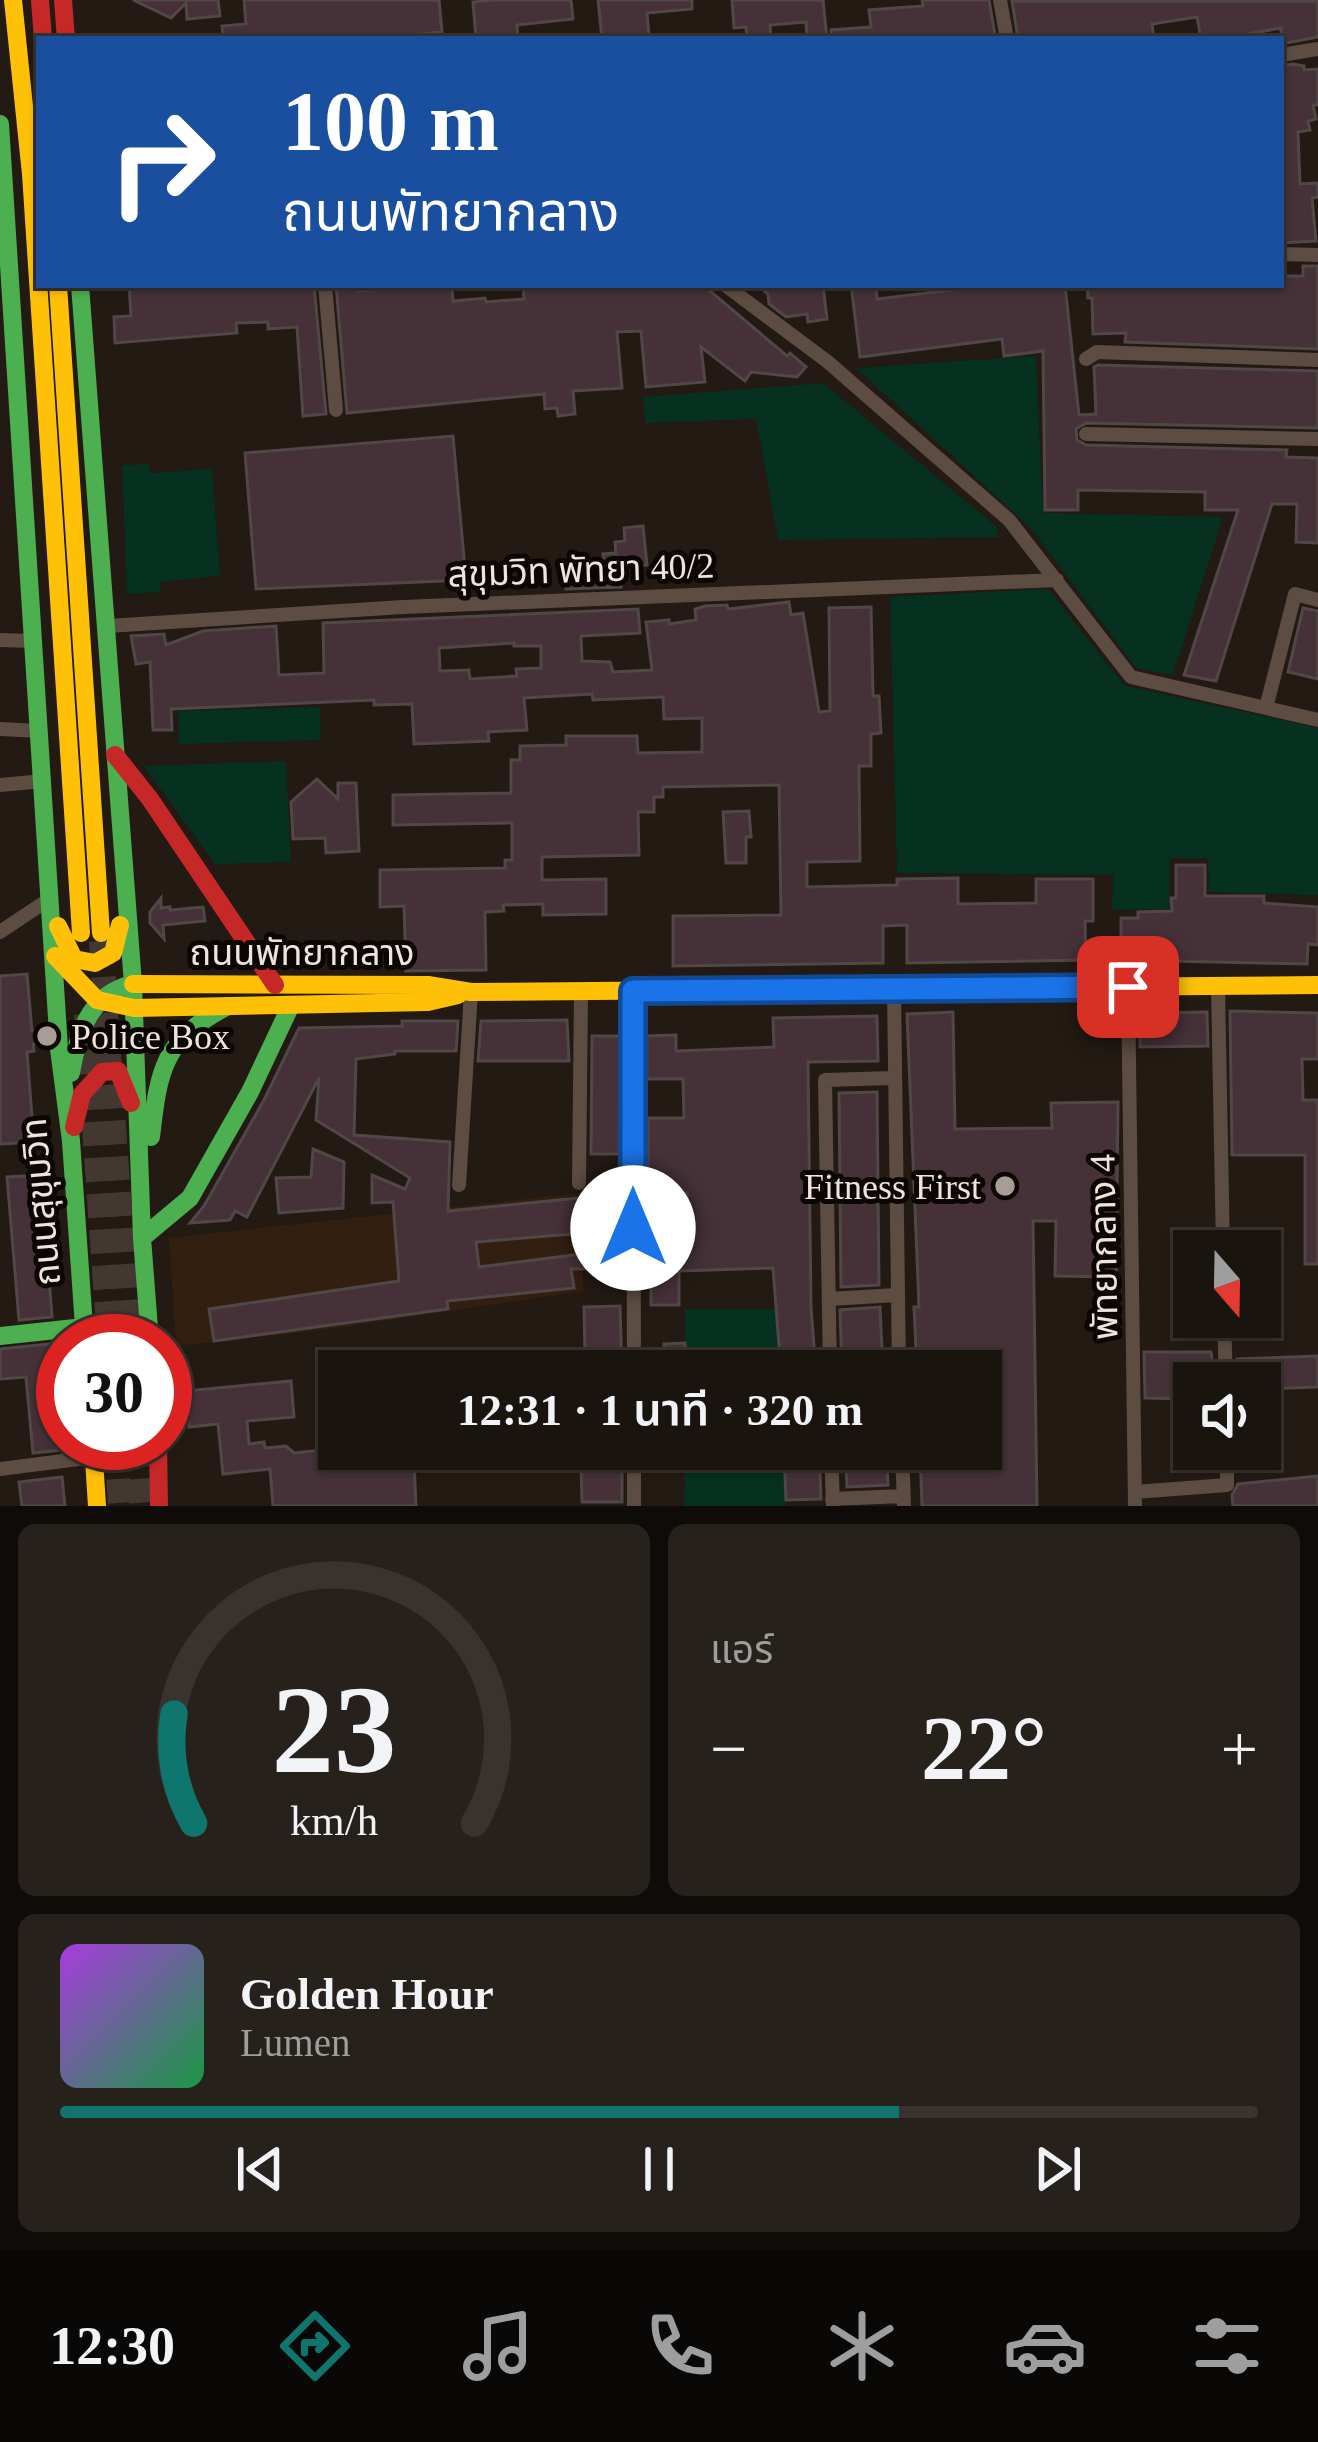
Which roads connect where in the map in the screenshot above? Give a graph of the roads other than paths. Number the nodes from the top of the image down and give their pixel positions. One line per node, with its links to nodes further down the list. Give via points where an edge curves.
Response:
1 (13, 0): 12 (main road)
2 (40, 0): 5 (main road)
3 (63, 0): 6 (main road)
4 (1000, 0): 7 (street)
5 (43, 36)
6 (66, 36)
7 (1006, 36)
8 (1318, 49): 9 (street)
9 (1284, 55)
10 (0, 124): 11 (main road, ถนนสุขุมวิท)
11 (2, 187): 15 (main road, ถนนสุขุมวิท)
12 (36, 237)
13 (1284, 254): 14 (street)
14 (1318, 255)
15 (4, 256): 23 (main road, ถนนสุขุมวิท)
16 (40, 288): 17 (main road, via 91,933)
17 (58, 288)
18 (80, 288): 29 (main road)
19 (325, 288): 24 (street)
20 (729, 288): 27 (street, via 921,439 1009,520)
21 (1086, 359): 22 (street, via 1097,352)
22 (1318, 360)
23 (8, 365): 31 (main road, ถนนสุขุมวิท)
24 (336, 410)
25 (1086, 434): 26 (street)
26 (1318, 439)
27 (1057, 580): 29 (street, สุขุมวิท พัทยา 40/2); 32 (street, via 1131,677)
28 (1318, 600): 32 (street, via 1295,594)
29 (108, 626): 36 (main road)
30 (0, 640): 31 (street)
31 (34, 641): 35 (main road, ถนนสุขุมวิท)
32 (1266, 708): 33 (street)
33 (1318, 720)
34 (0, 729): 35 (street)
35 (40, 731): 37 (main road, ถนนสุขุมวิท)
36 (115, 755): 39 (main road); 44 (main road)
37 (43, 782): 38 (street); 40 (main road, ถนนสุขุมวิท)
38 (0, 785)
39 (125, 899): 40 (main road, via 115,950 100,963 66,950); 43 (main road)
40 (51, 902): 41 (street); 42 (main road, ถนนสุขุมวิท)
41 (0, 932)
42 (55, 956): 52 (main road); 57 (main road, ถนนสุขุมวิท)
43 (133, 984): 44 (main road, ถนนพัทยากลาง); 52 (main road); 55 (main road)
44 (275, 985): 50 (main road, ถนนพัทยากลาง)
45 (1318, 985): 46 (main road, ถนนพัทยากลาง)
46 (1218, 986): 47 (main road, ถนนพัทยากลาง); 63 (street)
47 (1128, 987): 48 (main road, ถนนพัทยากลาง); 82 (street, พัทยากลาง 4)
48 (894, 989): 49 (main road, ถนนพัทยากลาง); 56 (street)
49 (633, 991): 51 (main road, ถนนพัทยากลาง); 71 (street)
50 (471, 992): 51 (main road, ถนนพัทยากลาง); 53 (main road, ถนนพัทยากลาง, via 428,1002); 61 (street)
51 (581, 992): 60 (street)
52 (97, 1002): 55 (main road, ถนนพัทยากลาง); 57 (main road, via 75,1042)
53 (291, 1005): 54 (main road, ถนนพัทยากลาง); 64 (main road, via 190,1198)
54 (228, 1006): 55 (main road, ถนนพัทยากลาง); 62 (main road, via 186,1031 160,1064)
55 (134, 1008): 58 (main road)
56 (893, 1078): 65 (street); 66 (street, via 825,1080)
57 (66, 1111): 59 (main road, ถนนสุขุมวิท)
58 (139, 1133): 59 (main road, via 126,1084 110,1070 82,1094); 62 (main road)
59 (71, 1141): 67 (main road, ถนนสุขุมวิท)
60 (579, 1183)
61 (459, 1185)
62 (142, 1208): 64 (main road)
63 (1223, 1230)
64 (142, 1238): 68 (main road)
65 (897, 1295): 66 (street); 73 (street)
66 (829, 1299): 72 (street)
67 (83, 1314)
68 (148, 1314)
69 (36, 1335): 70 (main road)
70 (0, 1336)
71 (634, 1350)
72 (830, 1350)
73 (898, 1350)
74 (36, 1462): 75 (street)
75 (0, 1469)
76 (94, 1470): 85 (main road)
77 (158, 1470): 86 (main road)
78 (634, 1470): 87 (street)
79 (832, 1470): 84 (street)
80 (902, 1470): 83 (street)
81 (1227, 1470): 82 (street, via 1227,1485)
82 (1135, 1499)
83 (903, 1501): 84 (street)
84 (832, 1503)
85 (97, 1506)
86 (159, 1506)
87 (634, 1506)

